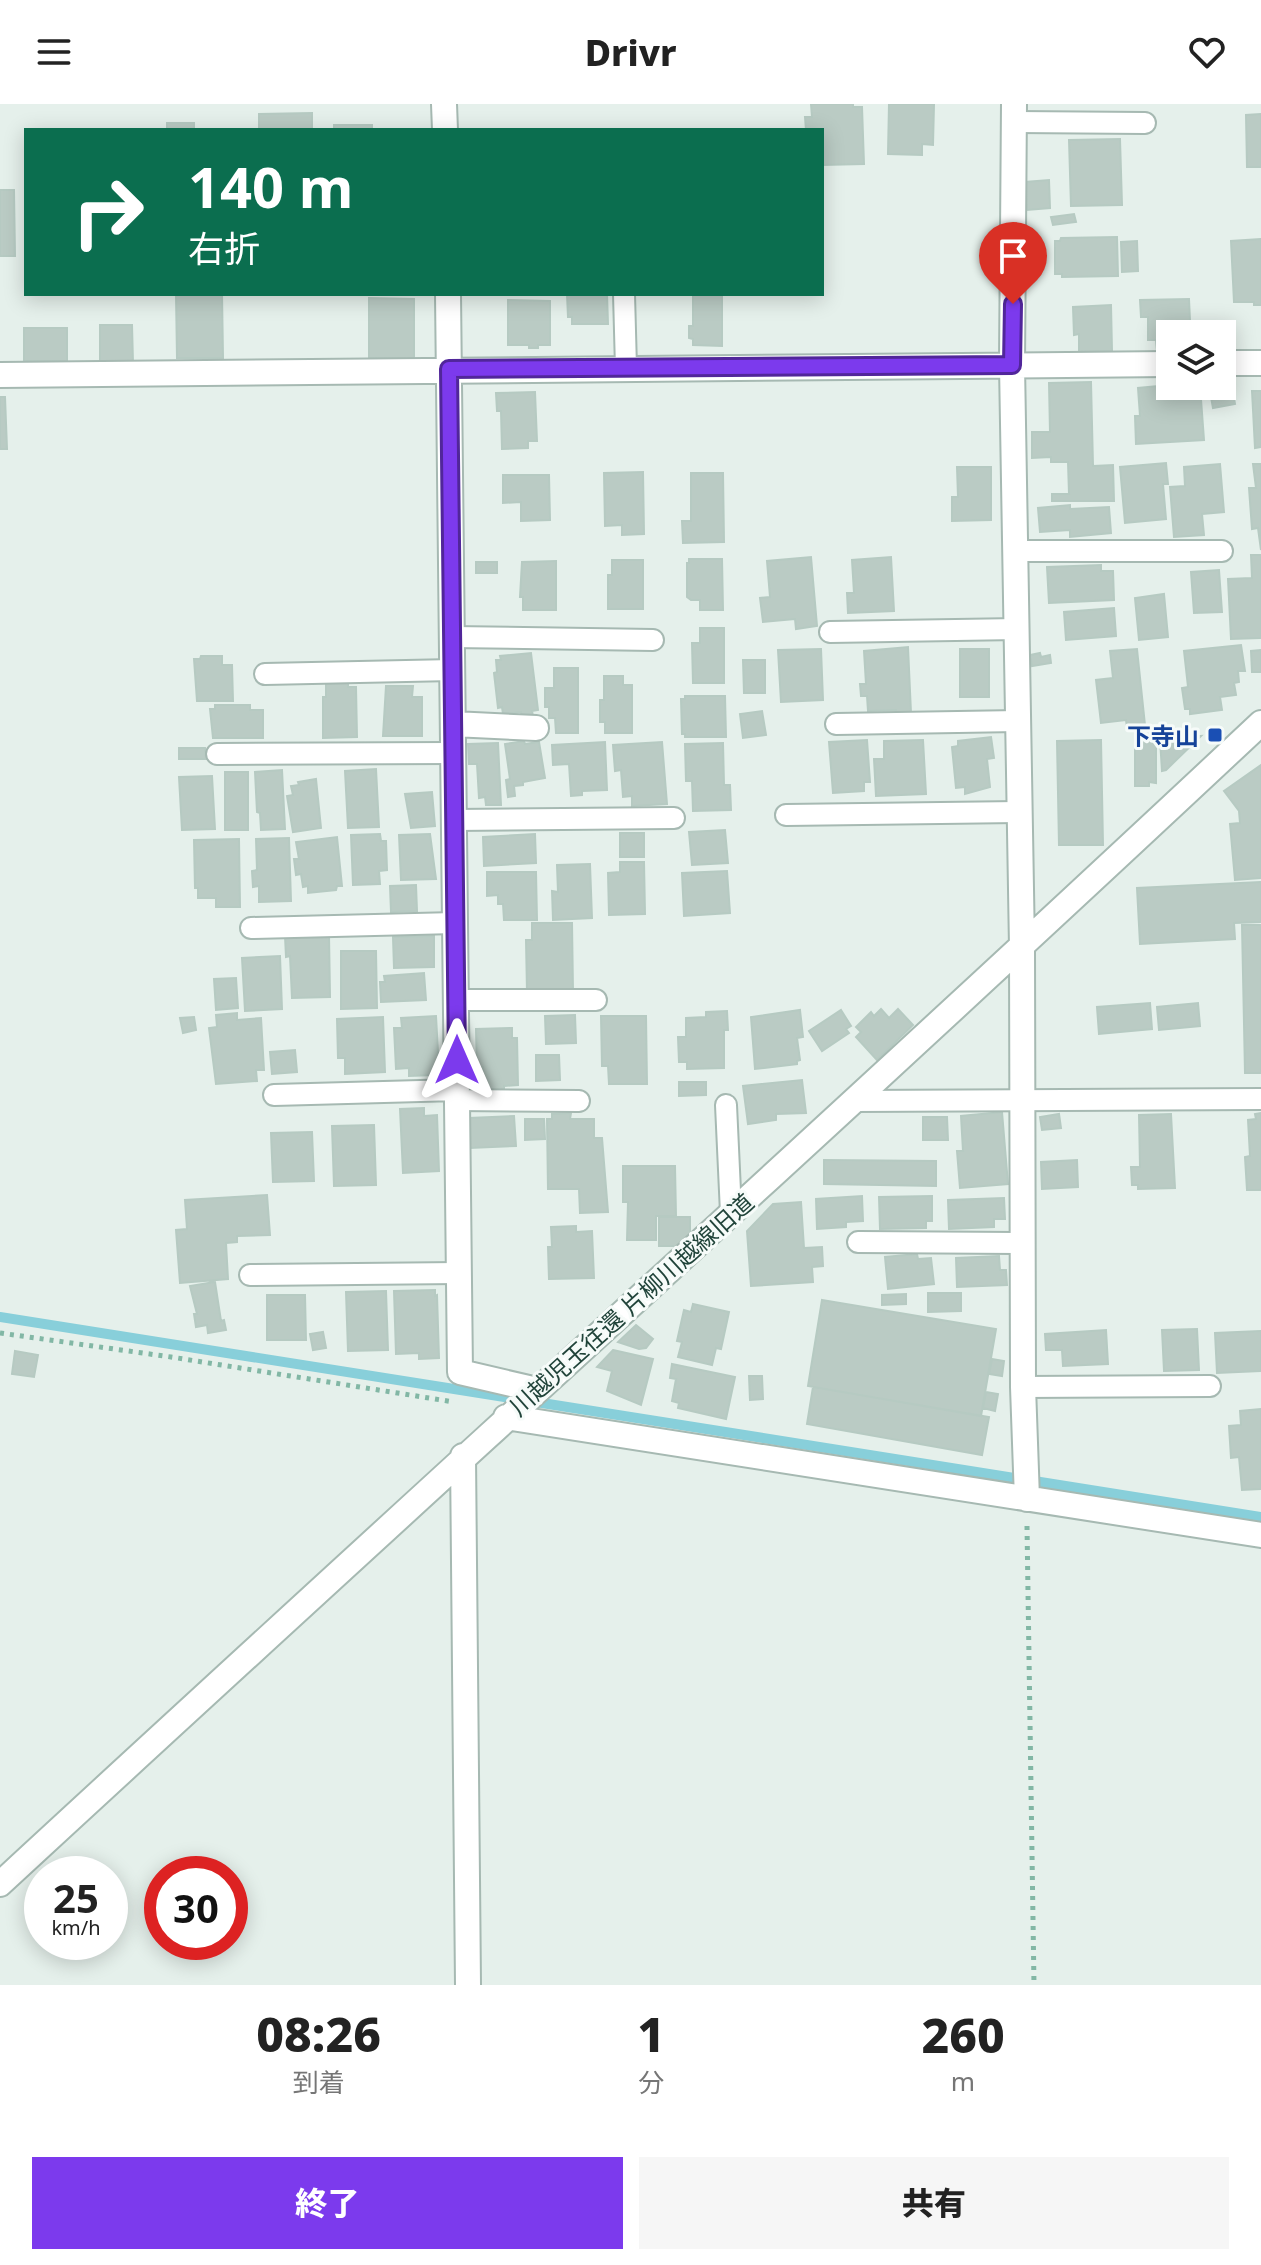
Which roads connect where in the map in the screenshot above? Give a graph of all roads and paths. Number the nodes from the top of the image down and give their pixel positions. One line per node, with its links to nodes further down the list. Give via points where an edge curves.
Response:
1 (444, 104): 4 (street)
2 (1014, 113): 3 (lane); 10 (street)
3 (1145, 123)
4 (445, 128)
5 (448, 296): 12 (street)
6 (624, 296): 11 (lane)
7 (1236, 363): 8 (street)
8 (1261, 363)
9 (1156, 364): 10 (street)
10 (1012, 365): 11 (street); 14 (street)
11 (626, 368): 12 (street)
12 (449, 369): 13 (street); 18 (street)
13 (0, 375)
14 (1017, 551): 15 (lane); 16 (street)
15 (1222, 551)
16 (1018, 629): 17 (lane); 22 (street)
17 (830, 632)
18 (452, 637): 19 (lane); 20 (street)
19 (653, 640)
20 (453, 670): 21 (lane); 24 (street)
21 (265, 674)
22 (1019, 721): 25 (lane); 29 (street)
23 (1261, 723): 35 (street, 川越児玉往還 片柳川越線旧道)
24 (453, 724): 26 (street); 27 (street)
25 (836, 724)
26 (536, 728)
27 (453, 753): 28 (lane); 32 (street)
28 (217, 754)
29 (1021, 812): 30 (lane); 35 (street)
30 (786, 815)
31 (674, 818): 32 (lane)
32 (454, 820): 33 (street)
33 (455, 923): 34 (lane); 36 (street)
34 (251, 928)
35 (1022, 947): 42 (street, 川越児玉往還 片柳川越線旧道); 43 (street)
36 (456, 1000): 37 (lane); 39 (street)
37 (596, 1000)
38 (274, 1095): 39 (lane)
39 (457, 1095): 41 (lane); 48 (street)
40 (1261, 1099): 43 (lane)
41 (579, 1101)
42 (854, 1101): 43 (lane); 45 (street, 川越児玉往還 片柳川越線旧道)
43 (1022, 1101): 47 (street)
44 (726, 1105): 45 (lane)
45 (731, 1213): 53 (street, 川越児玉往還 片柳川越線旧道)
46 (858, 1242): 47 (lane)
47 (1022, 1243): 52 (street)
48 (459, 1273): 49 (lane); 53 (street, via 460,1372)
49 (250, 1275)
50 (0, 1333): 54 (path)
51 (1210, 1386): 52 (lane)
52 (1023, 1387): 57 (street)
53 (537, 1390): 55 (street, 川越児玉往還 片柳川越線旧道)
54 (455, 1403)
55 (506, 1417): 56 (street, 川越児玉往還 片柳川越線旧道); 57 (street)
56 (463, 1456): 59 (street, 川越児玉往還 片柳川越線旧道); 60 (street)
57 (1027, 1499): 58 (street); 61 (path)
58 (1261, 1535)
59 (0, 1884)
60 (468, 1985)
61 (1034, 1985)

